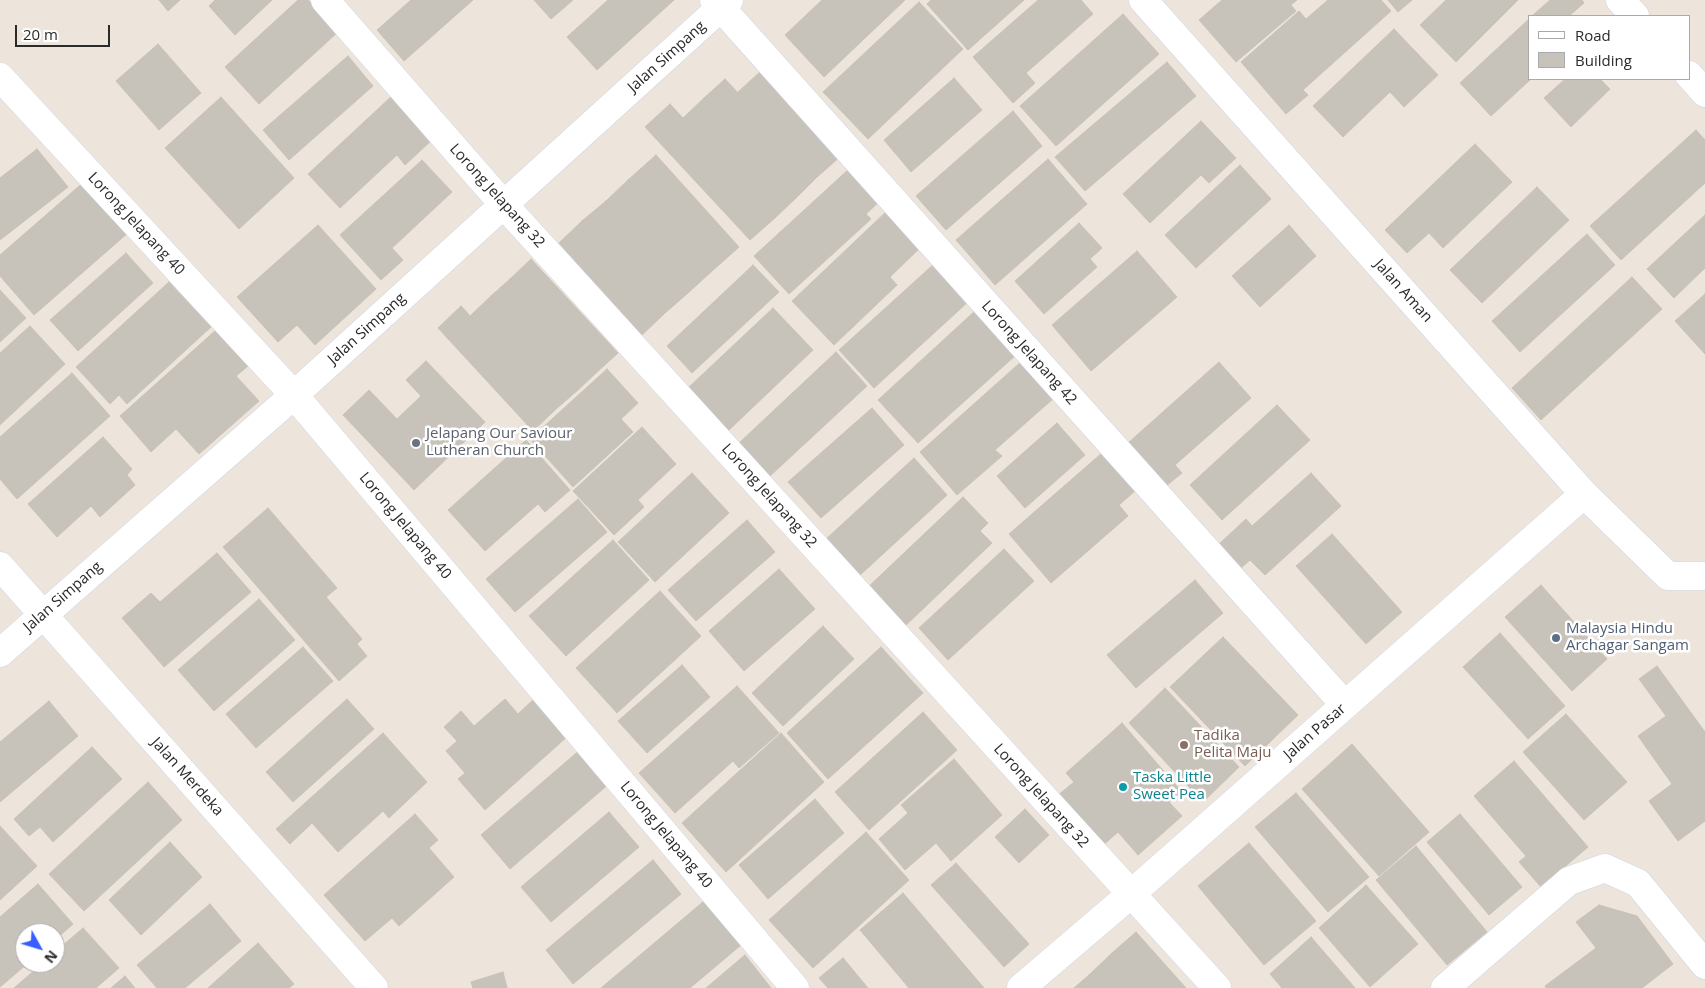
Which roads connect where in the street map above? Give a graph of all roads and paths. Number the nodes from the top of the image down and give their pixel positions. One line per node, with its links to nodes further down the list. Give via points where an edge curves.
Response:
1 (325, 0): 9 (street, Lorong Jelapang 32)
2 (1143, 0): 11 (street, Jalan Aman)
3 (1620, 0): 5 (street)
4 (721, 2): 9 (street, Jalan Simpang); 16 (street, Lorong Jelapang 42)
5 (1633, 15)
6 (0, 77): 10 (street, Lorong Jelapang 40)
7 (1690, 77): 8 (street)
8 (1705, 93)
9 (504, 205): 10 (street, Jalan Simpang); 17 (street, Lorong Jelapang 32)
10 (294, 395): 14 (street, Jalan Simpang); 20 (street, Lorong Jelapang 40)
11 (1584, 494): 13 (street, Jalan Aman, via 1668,576); 16 (street, Jalan Pasar)
12 (0, 566): 14 (street, Jalan Merdeka)
13 (1705, 576)
14 (43, 615): 15 (street, Jalan Simpang); 19 (street, Jalan Merdeka)
15 (0, 653)
16 (1345, 705): 17 (street, Jalan Pasar)
17 (1131, 894): 21 (street, Jalan Pasar); 22 (street, Lorong Jelapang 32)
18 (1705, 965): 23 (street, via 1638,883 1605,868 1569,880)
19 (374, 988)
20 (795, 988)
21 (1022, 988)
22 (1217, 988)
23 (1445, 988)

